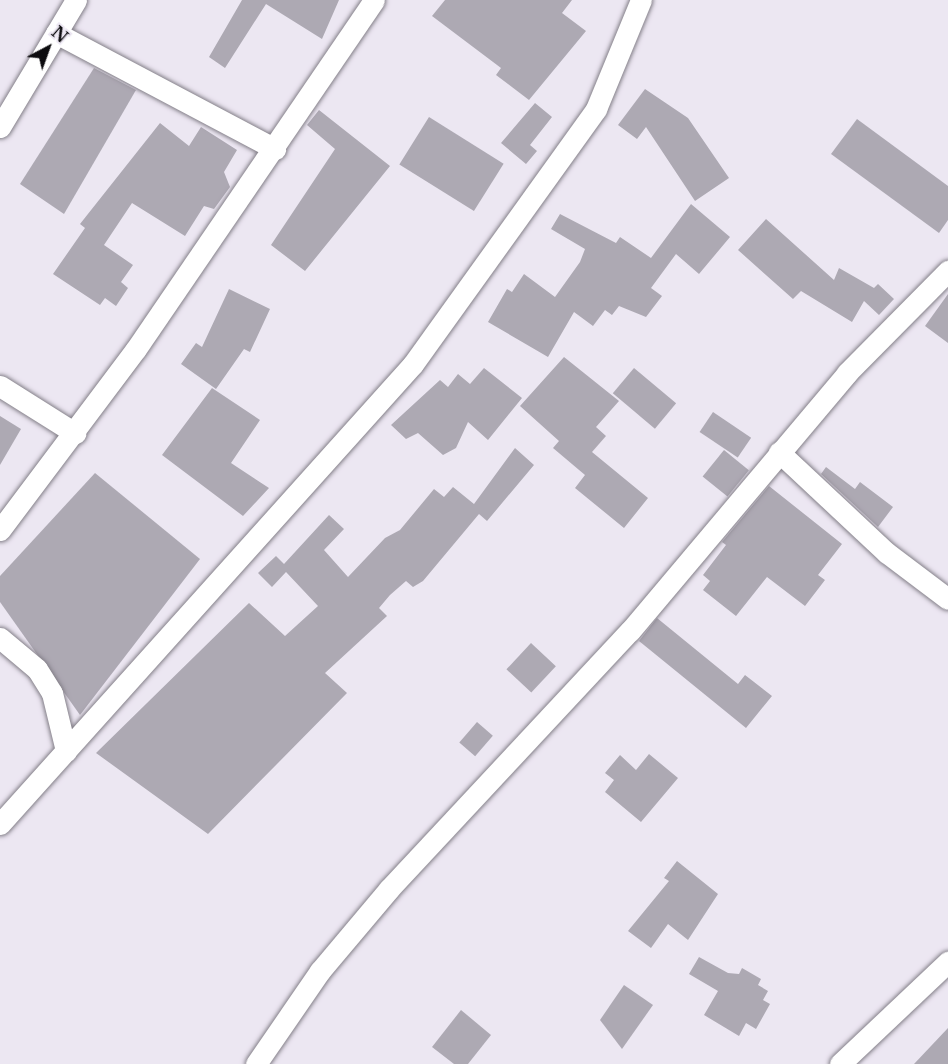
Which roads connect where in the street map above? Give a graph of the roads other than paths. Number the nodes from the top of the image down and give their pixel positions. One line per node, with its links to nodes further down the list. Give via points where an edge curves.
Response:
1 (76, 0): 4 (street)
2 (374, 0): 6 (street)
3 (641, 0): 14 (street, via 596,109 412,364)
4 (56, 33): 5 (street); 6 (street)
5 (0, 128)
6 (275, 149): 9 (street)
7 (948, 271): 10 (street)
8 (0, 386): 9 (street)
9 (75, 433): 11 (street)
10 (778, 452): 12 (street, via 888,553); 17 (street, via 630,631 389,889 320,971)
11 (0, 530)
12 (948, 599)
13 (0, 638): 14 (street, via 37,669 52,693)
14 (66, 751): 15 (street)
15 (0, 824)
16 (948, 962): 18 (street)
17 (256, 1064)
18 (840, 1064)

